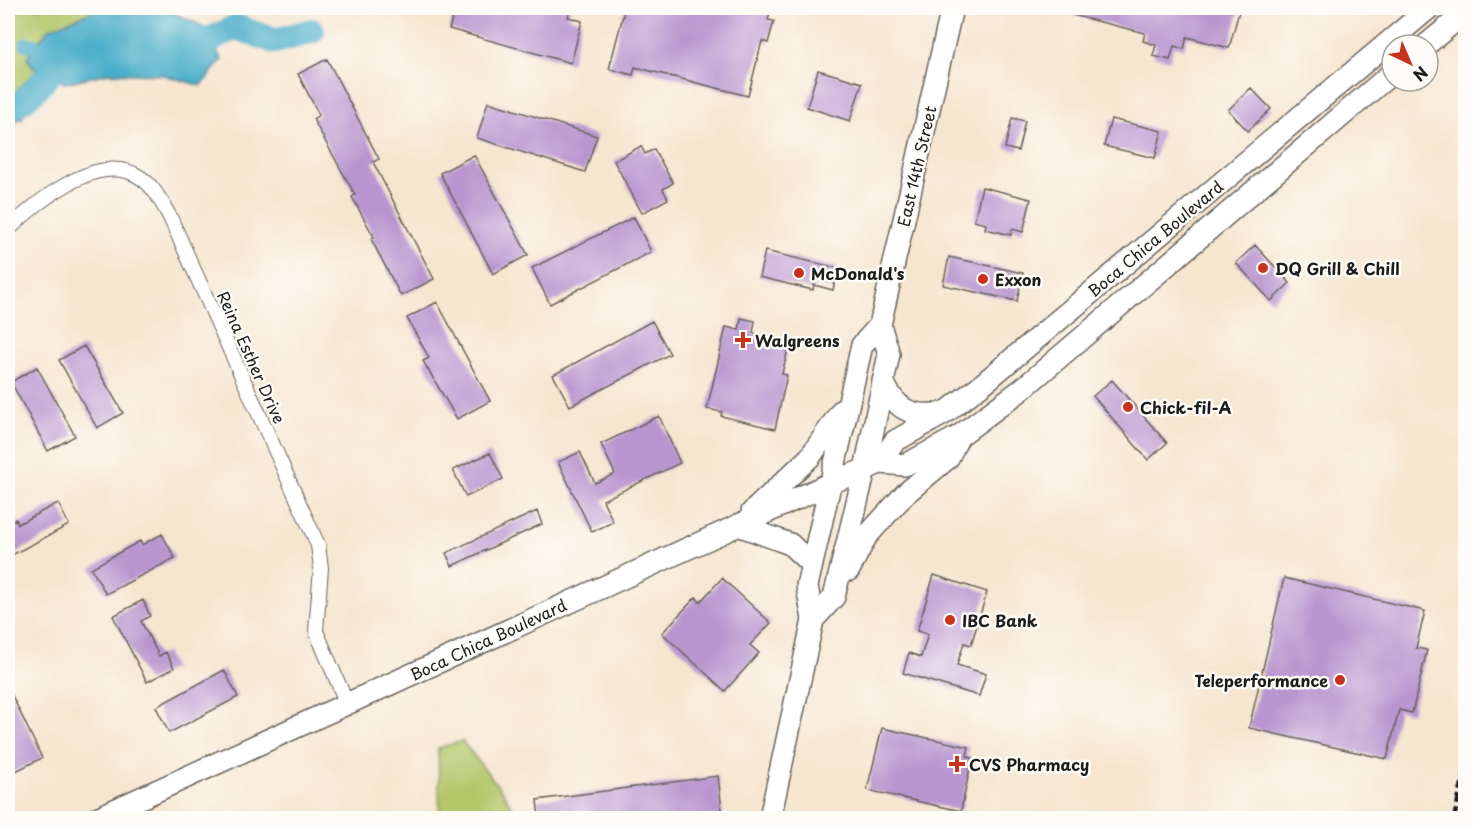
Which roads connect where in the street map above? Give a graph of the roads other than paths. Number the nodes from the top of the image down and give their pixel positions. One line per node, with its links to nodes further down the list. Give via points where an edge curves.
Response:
1 (952, 8): 7 (main road, East 14th Street)
2 (1429, 8): 10 (main road, Boca Chica Boulevard)
3 (1466, 12): 4 (main road)
4 (1440, 33)
5 (1380, 83): 11 (main road, Boca Chica Boulevard, via 1021,390)
6 (8, 230): 18 (street, Reina Esther Drive, via 35,205 95,172 117,169 138,176 154,190 170,216 318,544 321,568 316,631)
7 (880, 325): 8 (main road, via 890,354); 9 (main road, East 14th Street, via 862,345)
8 (883, 381): 10 (main road, via 889,394 908,412 923,416); 12 (main road)
9 (851, 395): 13 (main road, East 14th Street); 14 (main road, via 810,457)
10 (945, 413): 12 (main road, Boca Chica Boulevard, via 895,441)
11 (959, 436): 12 (main road, Boca Chica Boulevard, via 905,465); 16 (main road, via 948,458 905,494 866,537)
12 (872, 466): 13 (main road, Boca Chica Boulevard); 16 (main road)
13 (831, 483): 14 (main road, Boca Chica Boulevard); 15 (main road, East 14th Street)
14 (738, 525): 15 (main road, via 790,544); 18 (main road, Boca Chica Boulevard)
15 (812, 566): 17 (main road, East 14th Street, via 807,586)
16 (834, 597): 17 (main road)
17 (813, 620): 20 (main road)
18 (347, 704): 19 (main road, Boca Chica Boulevard)
19 (97, 819)
20 (770, 819)

